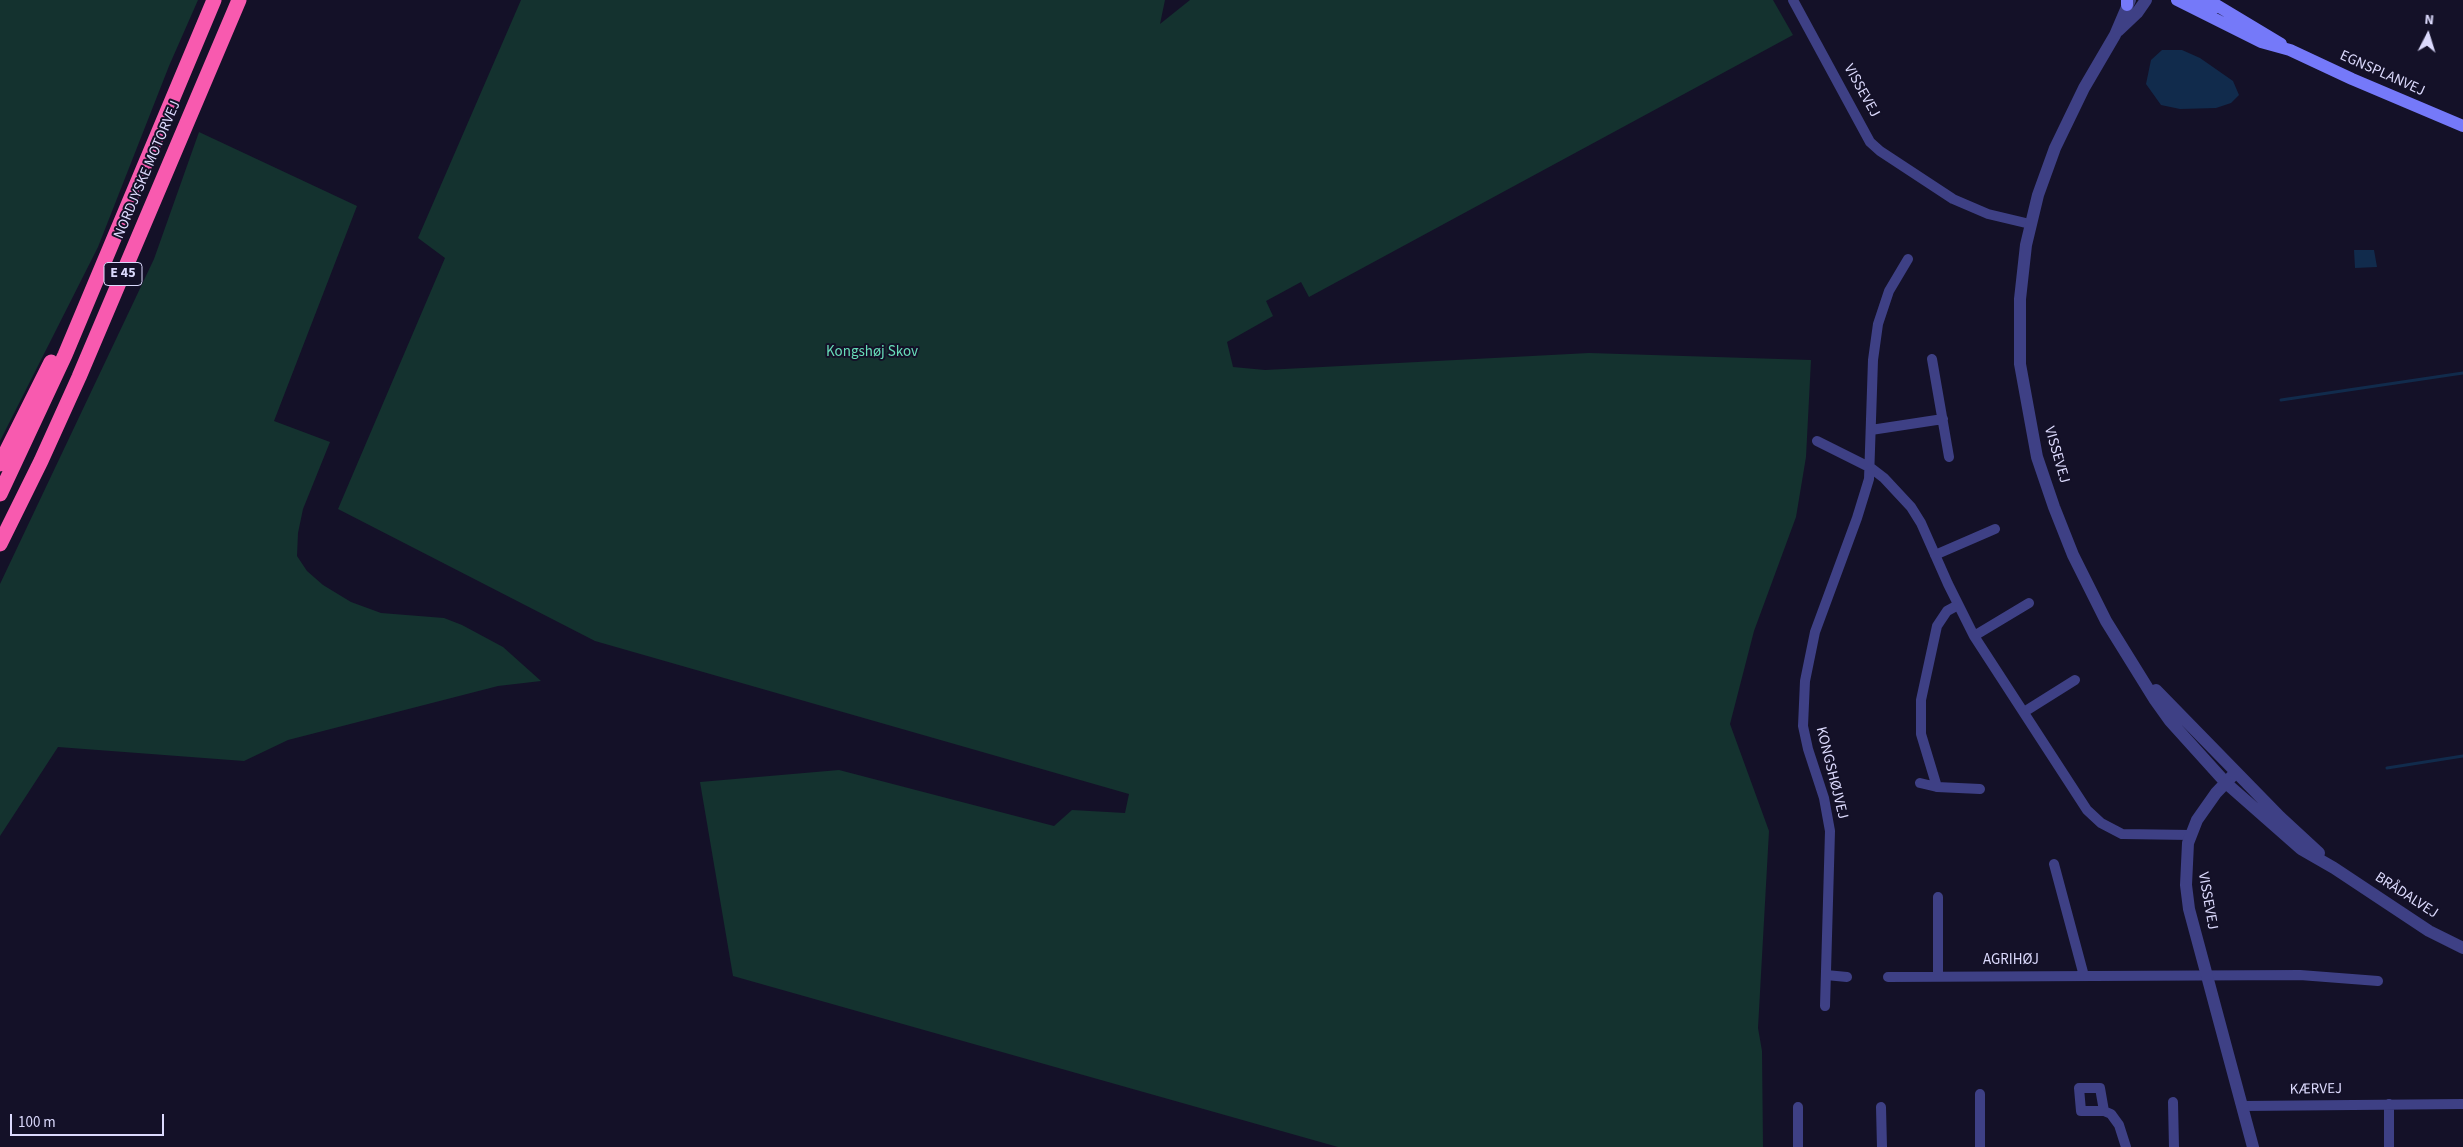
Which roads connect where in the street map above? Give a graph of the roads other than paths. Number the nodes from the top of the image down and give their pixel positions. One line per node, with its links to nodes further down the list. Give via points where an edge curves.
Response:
1 (214, 0): 14 (highway, NORDJYSKE MOTORVEJ / E 45)
2 (238, 0): 25 (highway, NORDJYSKE MOTORVEJ / E 45, via 79,377)
3 (1793, 0): 13 (street, VISSEVEJ, via 1870,142 1937,190 1969,207)
4 (2146, 0): 10 (street, VISSEVEJ)
5 (2177, 0): 11 (main road, EGNSPLANVEJ, via 2254,39)
6 (2195, 0): 9 (main road)
7 (2208, 0): 9 (main road, EGNSPLANVEJ)
8 (2128, 2): 10 (street, VISSEVEJ)
9 (2247, 22): 11 (main road, EGNSPLANVEJ)
10 (2115, 35): 13 (street, VISSEVEJ, via 2084,88 2055,148)
11 (2290, 50): 12 (main road, EGNSPLANVEJ)
12 (2463, 126)
13 (2030, 224): 30 (street, VISSEVEJ, via 2019,333 2020,364 2037,457 2073,555 2106,621)
14 (109, 249): 21 (highway); 23 (highway, NORDJYSKE MOTORVEJ / E 45, via 61,364)
15 (1908, 258): 18 (street, KONGSHØJVEJ, via 1889,291 1878,324)
16 (1932, 359): 17 (street)
17 (1943, 419): 18 (street); 20 (street)
18 (1870, 430): 22 (street, KONGSHØJVEJ)
19 (1817, 441): 22 (street)
20 (1949, 457)
21 (0, 464)
22 (1870, 468): 26 (street, via 1884,478 1910,507); 43 (street, KONGSHØJVEJ, via 1857,518 1815,632 1803,695 1808,749 1824,798 1830,832)
23 (0, 494)
24 (1994, 529): 26 (street)
25 (0, 544)
26 (1935, 555): 28 (street)
27 (2029, 603): 29 (street)
28 (1958, 605): 29 (street); 36 (street, via 1947,611 1938,626 1920,700 1922,734)
29 (1974, 636): 32 (street)
30 (2140, 674): 33 (street, VISSEVEJ); 35 (street, VISSEVEJ, via 2170,721)
31 (2074, 680): 32 (street)
32 (2024, 712): 38 (street, via 2087,810 2101,823 2122,834)
33 (2236, 772): 35 (street, VISSEVEJ); 40 (street, BRÅDALVEJ)
34 (1920, 783): 36 (street)
35 (2226, 783): 38 (street, VISSEVEJ, via 2202,812); 40 (street, BRÅDALVEJ, via 2301,849)
36 (1937, 787): 37 (street)
37 (1980, 789)
38 (2191, 835): 44 (street, VISSEVEJ, via 2185,866 2186,885 2189,909)
39 (2054, 864): 46 (street)
40 (2334, 868): 42 (street, BRÅDALVEJ, via 2429,931)
41 (1938, 897): 48 (street)
42 (2463, 948)
43 (1826, 975): 45 (street); 50 (street, KONGSHØJVEJ)
44 (2207, 975): 46 (street, AGRIHØJ); 49 (street); 55 (street, VISSEVEJ)
45 (1847, 976)
46 (2084, 976): 48 (street, AGRIHØJ)
47 (1888, 977): 48 (street, AGRIHØJ)
48 (1938, 977)
49 (2378, 981)
50 (1825, 1006)
51 (1980, 1094): 61 (street)
52 (2173, 1102): 63 (street)
53 (2389, 1104): 54 (street, KÆRVEJ); 55 (street, KÆRVEJ); 65 (street)
54 (2463, 1104)
55 (2243, 1106): 64 (street, VISSEVEJ)
56 (1798, 1107): 59 (street)
57 (1881, 1107): 60 (street)
58 (2104, 1111): 62 (street, via 2112,1114 2119,1125)
59 (1798, 1147)
60 (1882, 1147)
61 (1980, 1147)
62 (2126, 1147)
63 (2174, 1147)
64 (2253, 1147)
65 (2389, 1147)

